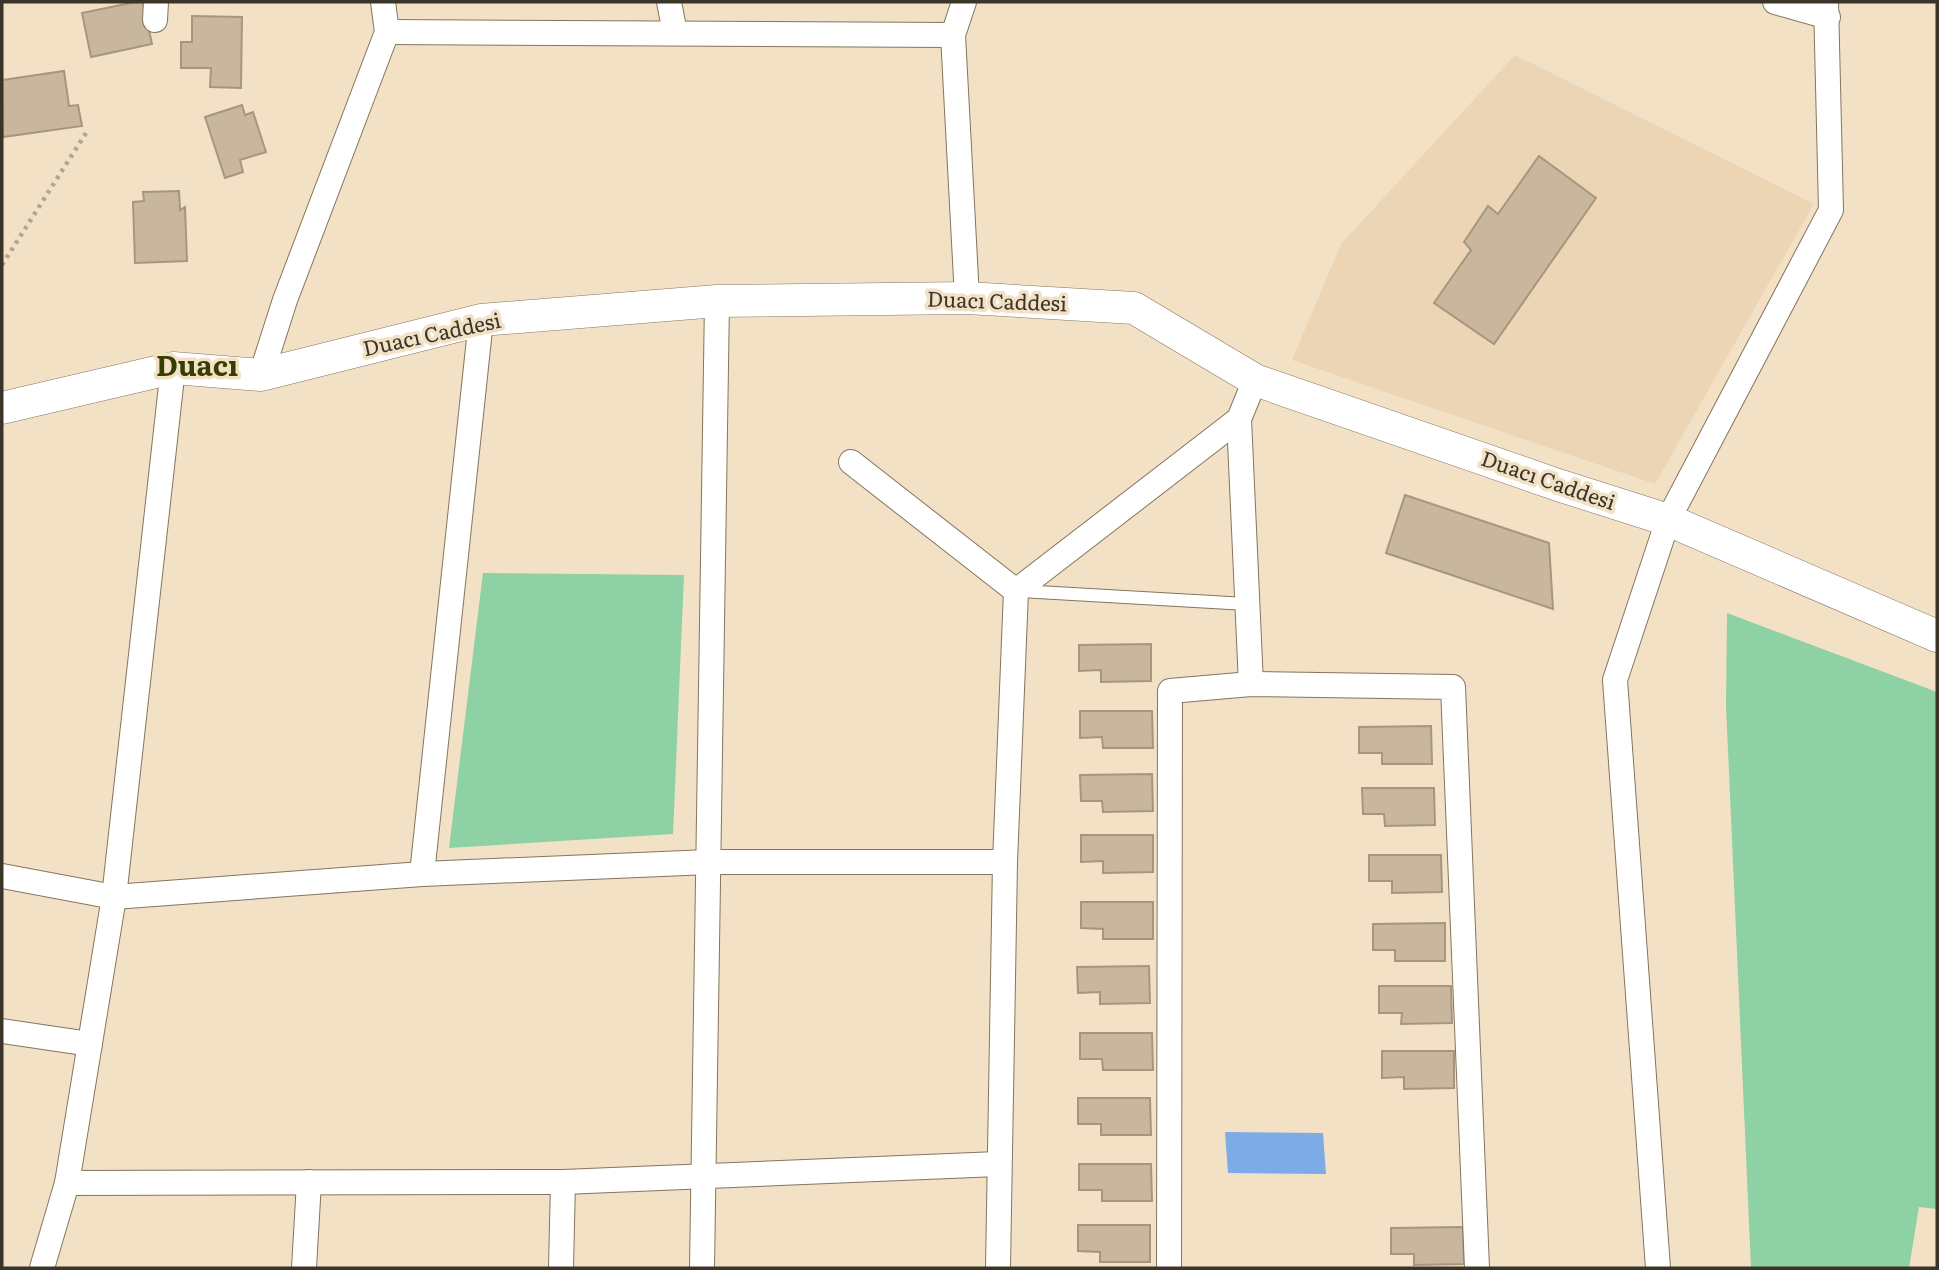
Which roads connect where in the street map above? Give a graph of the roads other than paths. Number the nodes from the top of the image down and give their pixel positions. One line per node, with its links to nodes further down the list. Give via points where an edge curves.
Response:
1 (383, 2): 6 (street)
2 (669, 2): 7 (street)
3 (964, 2): 8 (street)
4 (1775, 2): 5 (street)
5 (1827, 9): 18 (street, via 1831,210)
6 (387, 32): 7 (street); 13 (street)
7 (675, 33): 8 (street)
8 (953, 35): 9 (street)
9 (967, 298): 10 (street, Duacı Caddesi); 14 (street, Duacı Caddesi, via 1134,308)
10 (717, 302): 11 (street, Duacı Caddesi); 23 (street)
11 (481, 320): 13 (street, Duacı Caddesi); 25 (street)
12 (173, 368): 13 (street, Duacı Caddesi); 15 (street, Duacı Caddesi); 27 (street)
13 (261, 375)
14 (1255, 380): 16 (street); 18 (street, Duacı Caddesi)
15 (2, 408)
16 (1239, 419): 19 (street); 20 (street)
17 (851, 462): 19 (street)
18 (1668, 520): 21 (street, Duacı Caddesi); 42 (street, via 1615,680)
19 (1016, 591): 20 (lane); 24 (street)
20 (1247, 604): 22 (street)
21 (1937, 636)
22 (1251, 684): 40 (street, via 1170,691); 41 (street, via 1453,687)
23 (709, 862): 24 (street); 25 (street); 31 (street)
24 (1005, 862): 30 (street)
25 (422, 874): 27 (street)
26 (2, 876): 27 (street)
27 (114, 897): 29 (street)
28 (2, 1031): 29 (street)
29 (90, 1044): 34 (street)
30 (998, 1164): 31 (street); 39 (street)
31 (705, 1177): 33 (street); 38 (street)
32 (309, 1182): 33 (street); 34 (street); 36 (street)
33 (563, 1182): 37 (street)
34 (67, 1183): 35 (street)
35 (41, 1268)
36 (304, 1268)
37 (561, 1268)
38 (702, 1268)
39 (998, 1268)
40 (1169, 1268)
41 (1477, 1268)
42 (1658, 1268)

